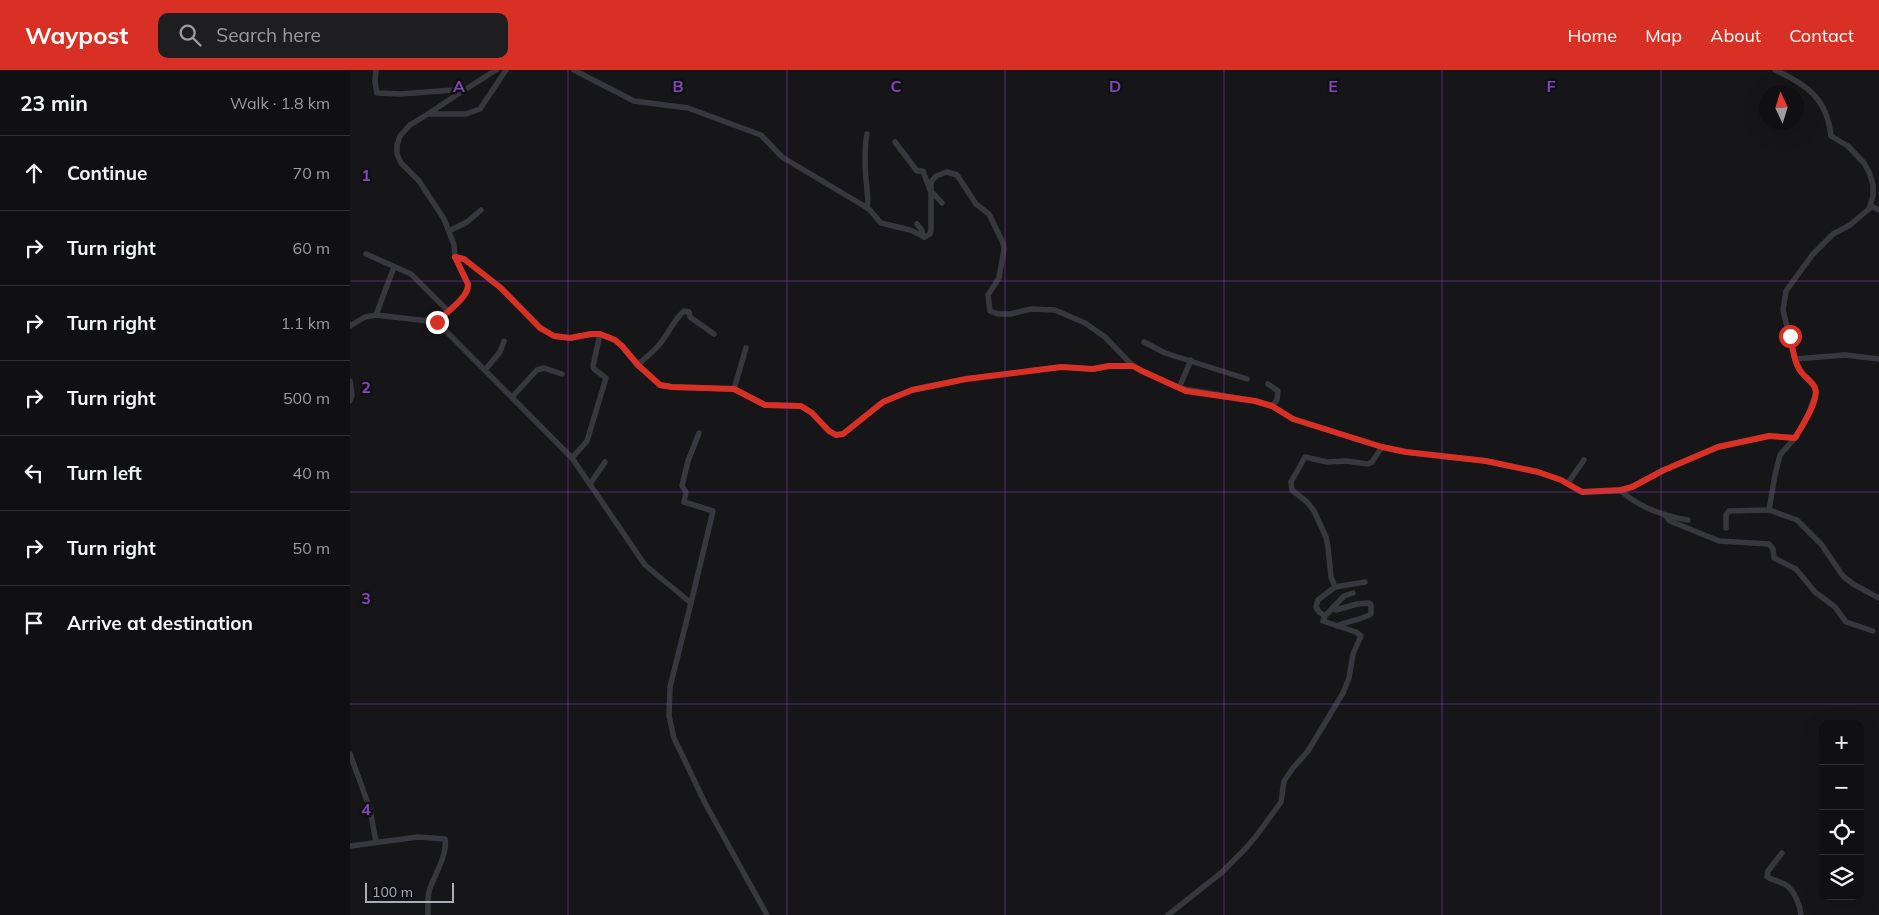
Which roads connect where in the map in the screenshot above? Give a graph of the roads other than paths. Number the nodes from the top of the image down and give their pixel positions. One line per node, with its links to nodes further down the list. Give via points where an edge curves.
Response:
1 (376, 70): 6 (street, via 377,93)
2 (496, 70): 6 (street)
3 (506, 70): 7 (street, via 480,109 466,114)
4 (574, 70): 13 (street, via 634,101 688,108 761,135 782,157)
5 (1774, 70): 12 (street, via 1813,92 1829,122 1831,136 1848,146 1864,163 1873,185)
6 (466, 89): 7 (street)
7 (428, 114): 17 (street, via 400,136 397,154 434,202)
8 (867, 134): 13 (street)
9 (895, 142): 10 (street, via 917,171 923,171)
10 (930, 190): 11 (street); 18 (street, via 931,232); 35 (street, via 933,179 950,172 957,175 976,204 989,214 1004,250 999,278 988,295 990,311 1010,314 1031,309 1055,310 1085,323)
11 (942, 203)
12 (1870, 206): 15 (street); 31 (street, via 1813,254 1786,291 1783,310)
13 (867, 208): 18 (street, via 885,225 910,230)
14 (481, 210): 17 (street)
15 (1879, 210)
16 (917, 224): 18 (street)
17 (449, 231): 20 (street)
18 (924, 237)
19 (366, 254): 21 (street)
20 (455, 257): 22 (street, via 468,289); 26 (street, via 464,259 501,288 540,328 554,336 570,338)
21 (394, 267): 22 (street, via 412,275); 23 (street)
22 (448, 311): 24 (street)
23 (376, 314): 24 (street); 25 (street)
24 (437, 322): 36 (street)
25 (350, 326)
26 (600, 334): 34 (street, via 615,340); 49 (street, via 593,366 606,378 587,440)
27 (714, 334): 34 (street, via 684,311 676,317 653,352)
28 (504, 341): 36 (street, via 500,352)
29 (1144, 342): 33 (street, via 1165,353)
30 (746, 348): 42 (street)
31 (1795, 359): 32 (street, via 1845,355); 47 (street, via 1816,392)
32 (1879, 359)
33 (1191, 360): 38 (street); 41 (street)
34 (638, 365): 42 (street, via 660,385)
35 (1133, 366): 41 (street); 42 (street, via 1061,367 966,379 912,390 883,402 839,435 829,431 806,408 765,405)
36 (485, 370): 43 (street)
37 (562, 374): 43 (street, via 544,368 537,370)
38 (1247, 379)
39 (350, 381): 44 (street)
40 (1268, 384): 45 (street, via 1278,391)
41 (1179, 388): 45 (street)
42 (734, 389)
43 (512, 397): 49 (street)
44 (350, 401)
45 (1272, 406): 48 (street, via 1293,419)
46 (699, 433): 63 (street, via 682,486 686,493 684,502 714,511)
47 (1795, 438): 54 (street, via 1769,436 1718,447); 55 (street, via 1780,456)
48 (1382, 447): 53 (street, via 1486,461 1538,472); 60 (street, via 1368,464 1327,462 1305,457 1291,482 1294,493 1311,506 1326,537)
49 (572, 458): 52 (street)
50 (1584, 460): 53 (street)
51 (605, 462): 52 (street)
52 (590, 484): 63 (street, via 645,565)
53 (1568, 484): 54 (street, via 1582,492)
54 (1621, 490): 56 (street, via 1632,500)
55 (1769, 510): 58 (street, via 1729,511); 62 (street, via 1797,520 1821,544 1843,576)
56 (1666, 514): 57 (street); 67 (street, via 1670,521 1719,542 1768,544 1773,549 1774,558 1796,569 1844,620)
57 (1688, 520)
58 (1726, 528)
59 (1365, 582): 60 (street)
60 (1335, 587): 65 (street, via 1316,604 1317,610)
61 (1353, 593): 64 (street, via 1344,596)
62 (1879, 598)
63 (691, 603): 73 (street, via 670,688 669,716 674,738 705,803)
64 (1333, 607): 65 (street); 66 (street, via 1336,610 1362,603 1371,605 1371,614)
65 (1325, 616): 66 (street, via 1323,621)
66 (1337, 626): 74 (street, via 1361,636 1348,678 1343,693 1308,751 1284,781 1280,802 1245,849 1221,873)
67 (1874, 631)
68 (350, 754): 69 (street, via 370,809)
69 (376, 842): 70 (street); 72 (street, via 418,837 445,839 440,864 429,890)
70 (350, 846)
71 (1782, 853): 75 (street, via 1767,875 1791,890)
72 (428, 915)
73 (767, 915)
74 (1168, 915)
75 (1801, 915)

